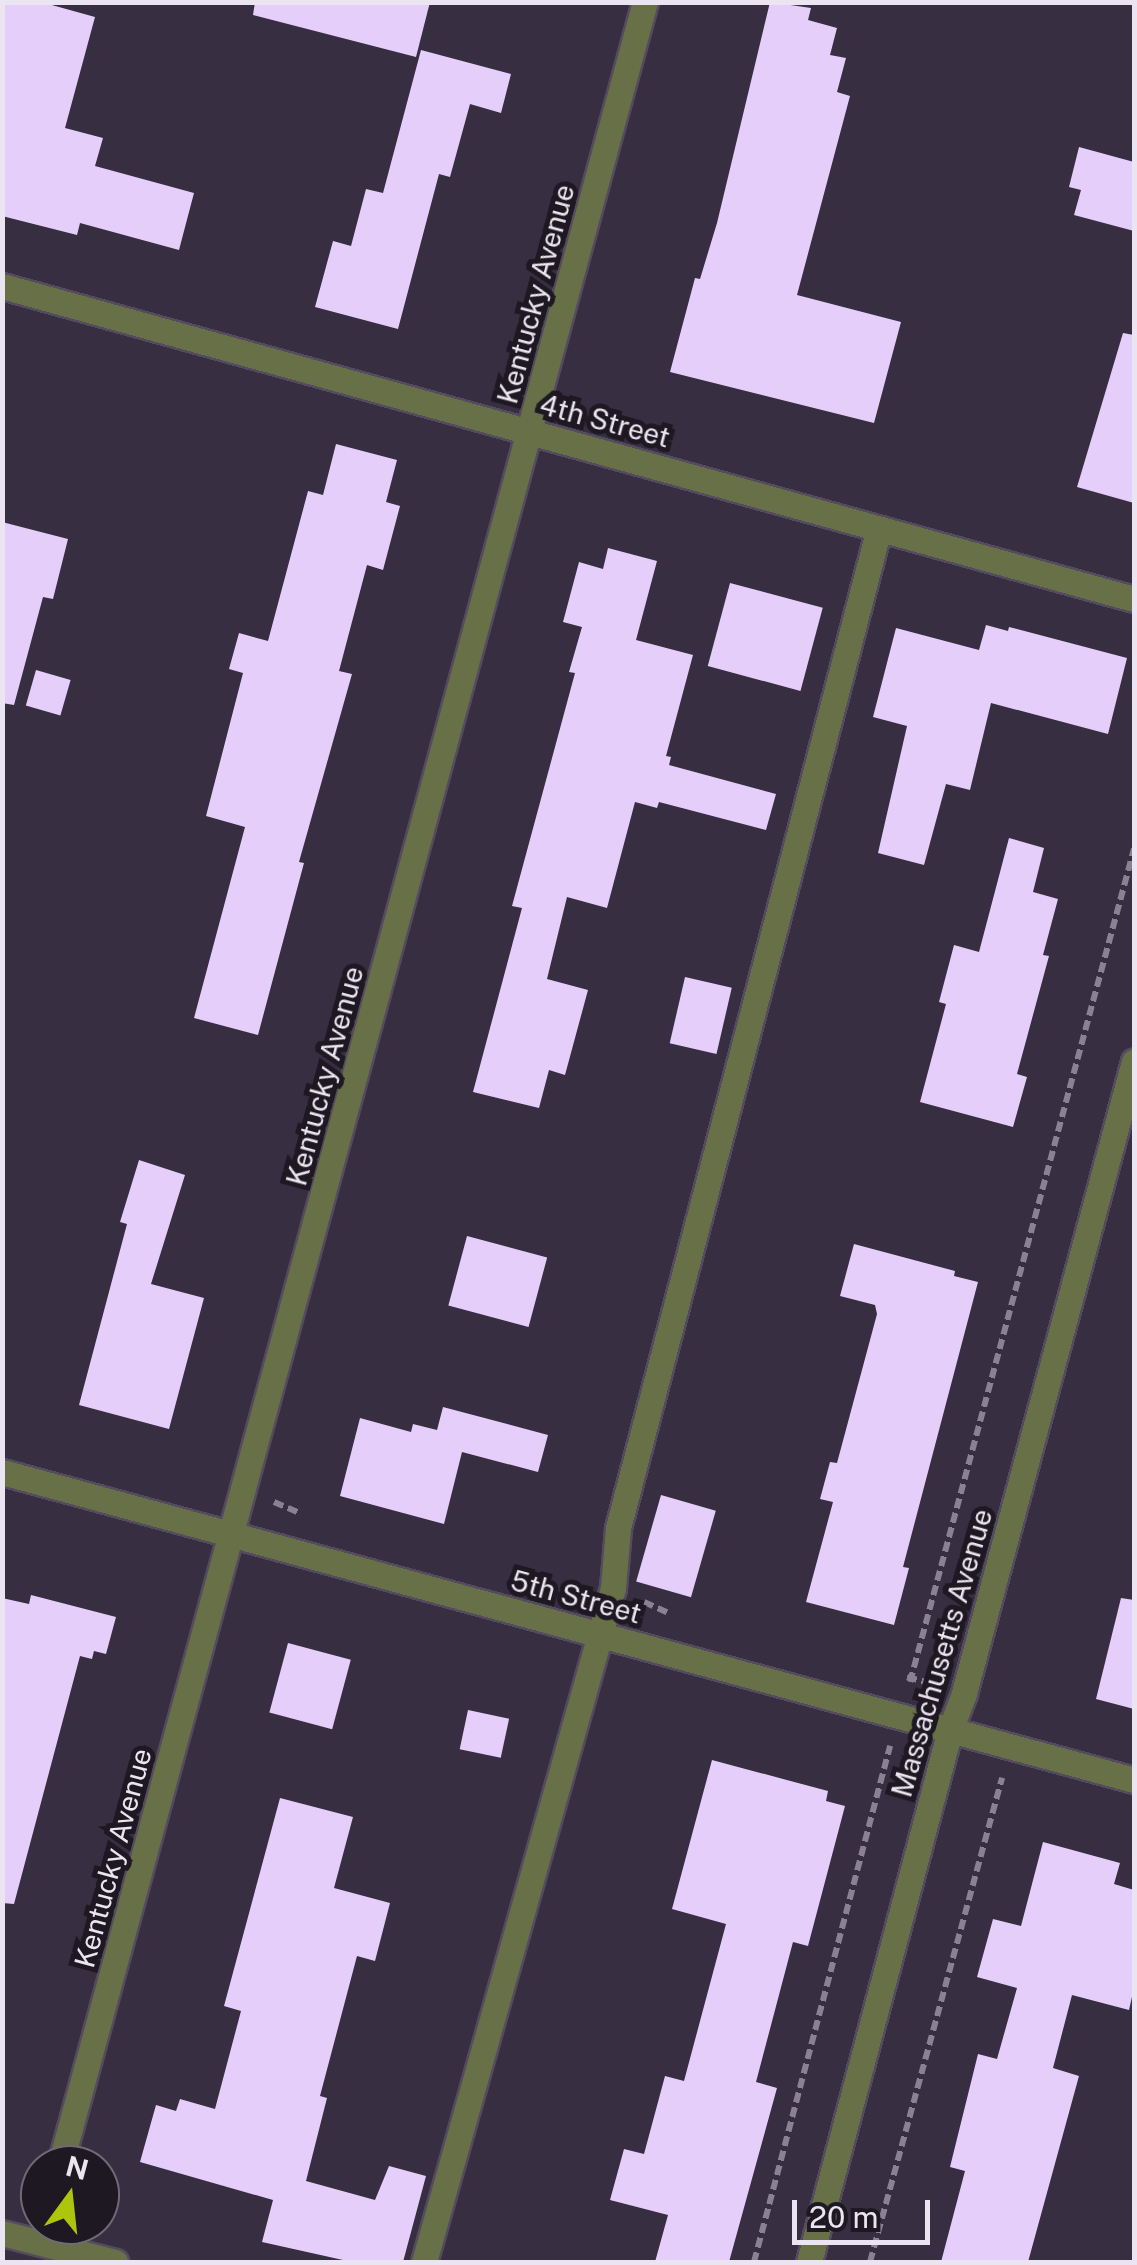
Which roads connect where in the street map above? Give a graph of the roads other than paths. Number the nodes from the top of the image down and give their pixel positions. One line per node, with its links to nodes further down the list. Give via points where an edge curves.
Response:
1 (646, 2): 3 (street, Kentucky Avenue)
2 (2, 286): 3 (street, 4th Street)
3 (530, 432): 4 (street, 4th Street); 8 (street, Kentucky Avenue)
4 (879, 528): 5 (street, 4th Street); 9 (street, via 618,1528 613,1588)
5 (1134, 599)
6 (1134, 1061): 10 (street, Massachusetts Avenue)
7 (2, 1472): 8 (street, 5th Street)
8 (232, 1535): 9 (street, 5th Street); 12 (street, Kentucky Avenue)
9 (599, 1634): 10 (street, 5th Street); 15 (street)
10 (950, 1730): 11 (street, 5th Street); 16 (street, Massachusetts Avenue)
11 (1134, 1780)
12 (65, 2145)
13 (47, 2245): 14 (street)
14 (114, 2262)
15 (424, 2262)
16 (809, 2262)

